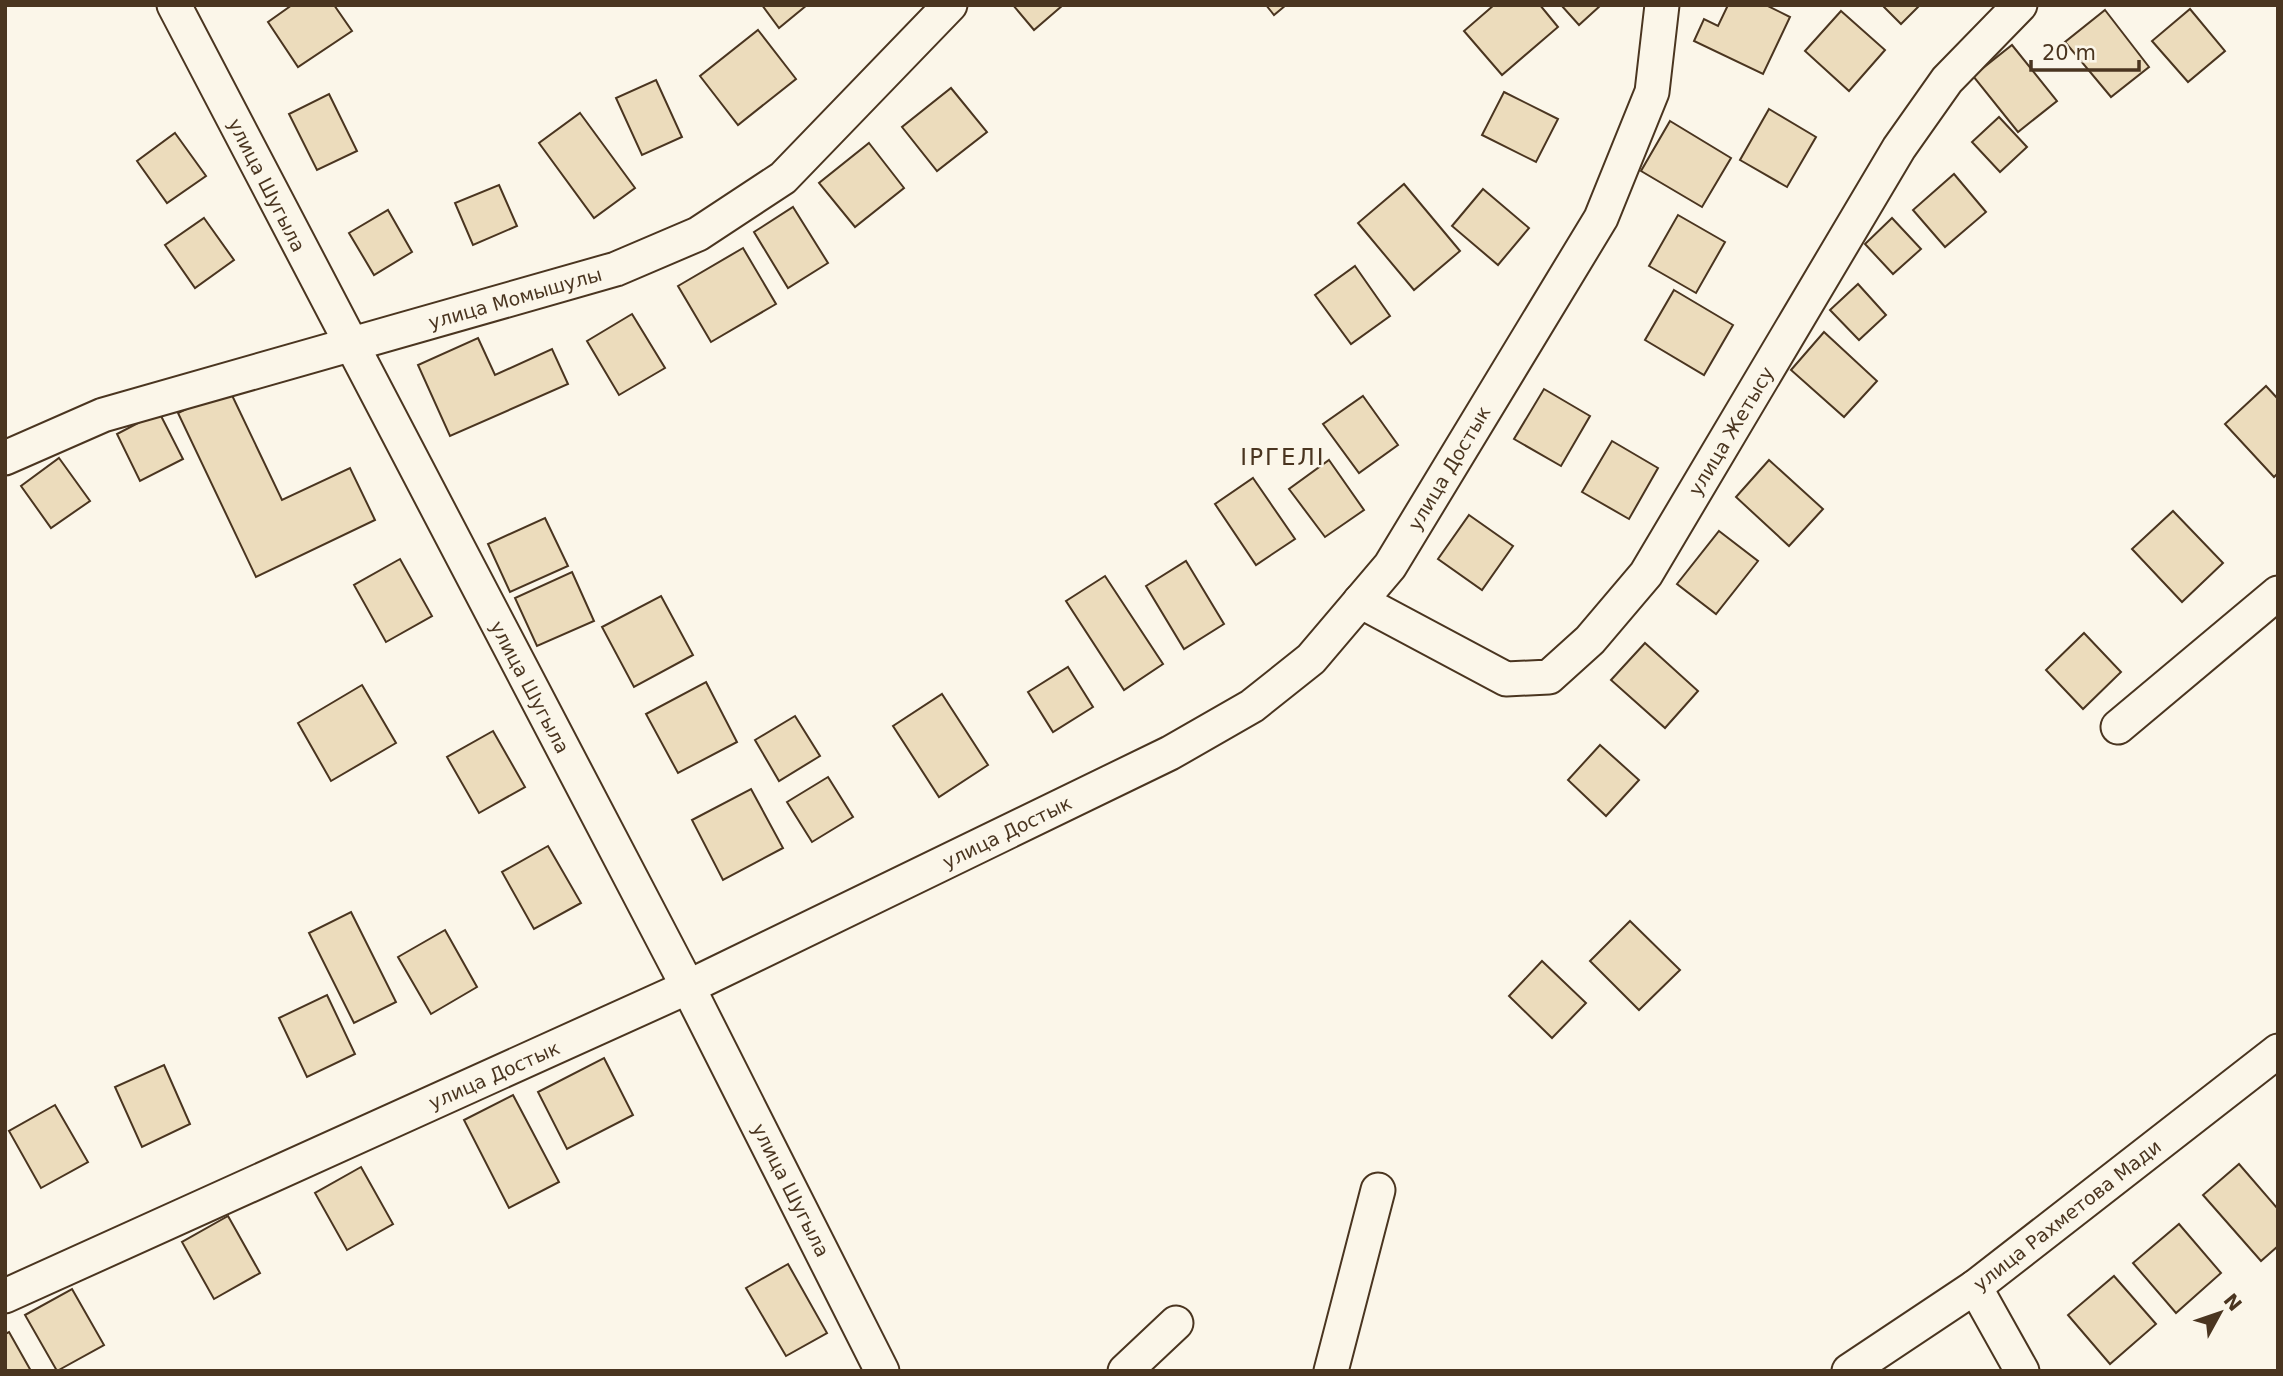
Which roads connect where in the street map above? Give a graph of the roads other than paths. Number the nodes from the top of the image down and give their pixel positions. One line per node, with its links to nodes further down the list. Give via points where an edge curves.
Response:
1 (174, 5): 5 (street, улица Шугыла)
2 (950, 5): 5 (street, улица Момышулы, via 783,178 698,234 616,269)
3 (1662, 5): 8 (street, улица Достык, via 1652,92 1601,219 1390,566)
4 (2020, 5): 8 (street, улица Жетысу, via 1947,80 1899,148 1646,574 1590,640 1549,677 1506,679)
5 (351, 346): 6 (street, улица Момышулы, via 103,415); 10 (street, улица Шугыла)
6 (5, 458)
7 (2278, 593): 9 (street)
8 (1360, 601): 10 (street, улица Достык, via 1311,659 1252,706 1170,753)
9 (2118, 727)
10 (688, 987): 14 (street, улица Достык); 16 (street, улица Шугыла)
11 (2278, 1051): 13 (street, улица Рахметова Мади)
12 (1378, 1190): 18 (street)
13 (1975, 1287): 19 (street, улица Рахметова Мади); 20 (street)
14 (5, 1296)
15 (1175, 1323): 17 (street)
16 (883, 1371)
17 (1125, 1371)
18 (1331, 1371)
19 (1849, 1371)
20 (2022, 1371)

